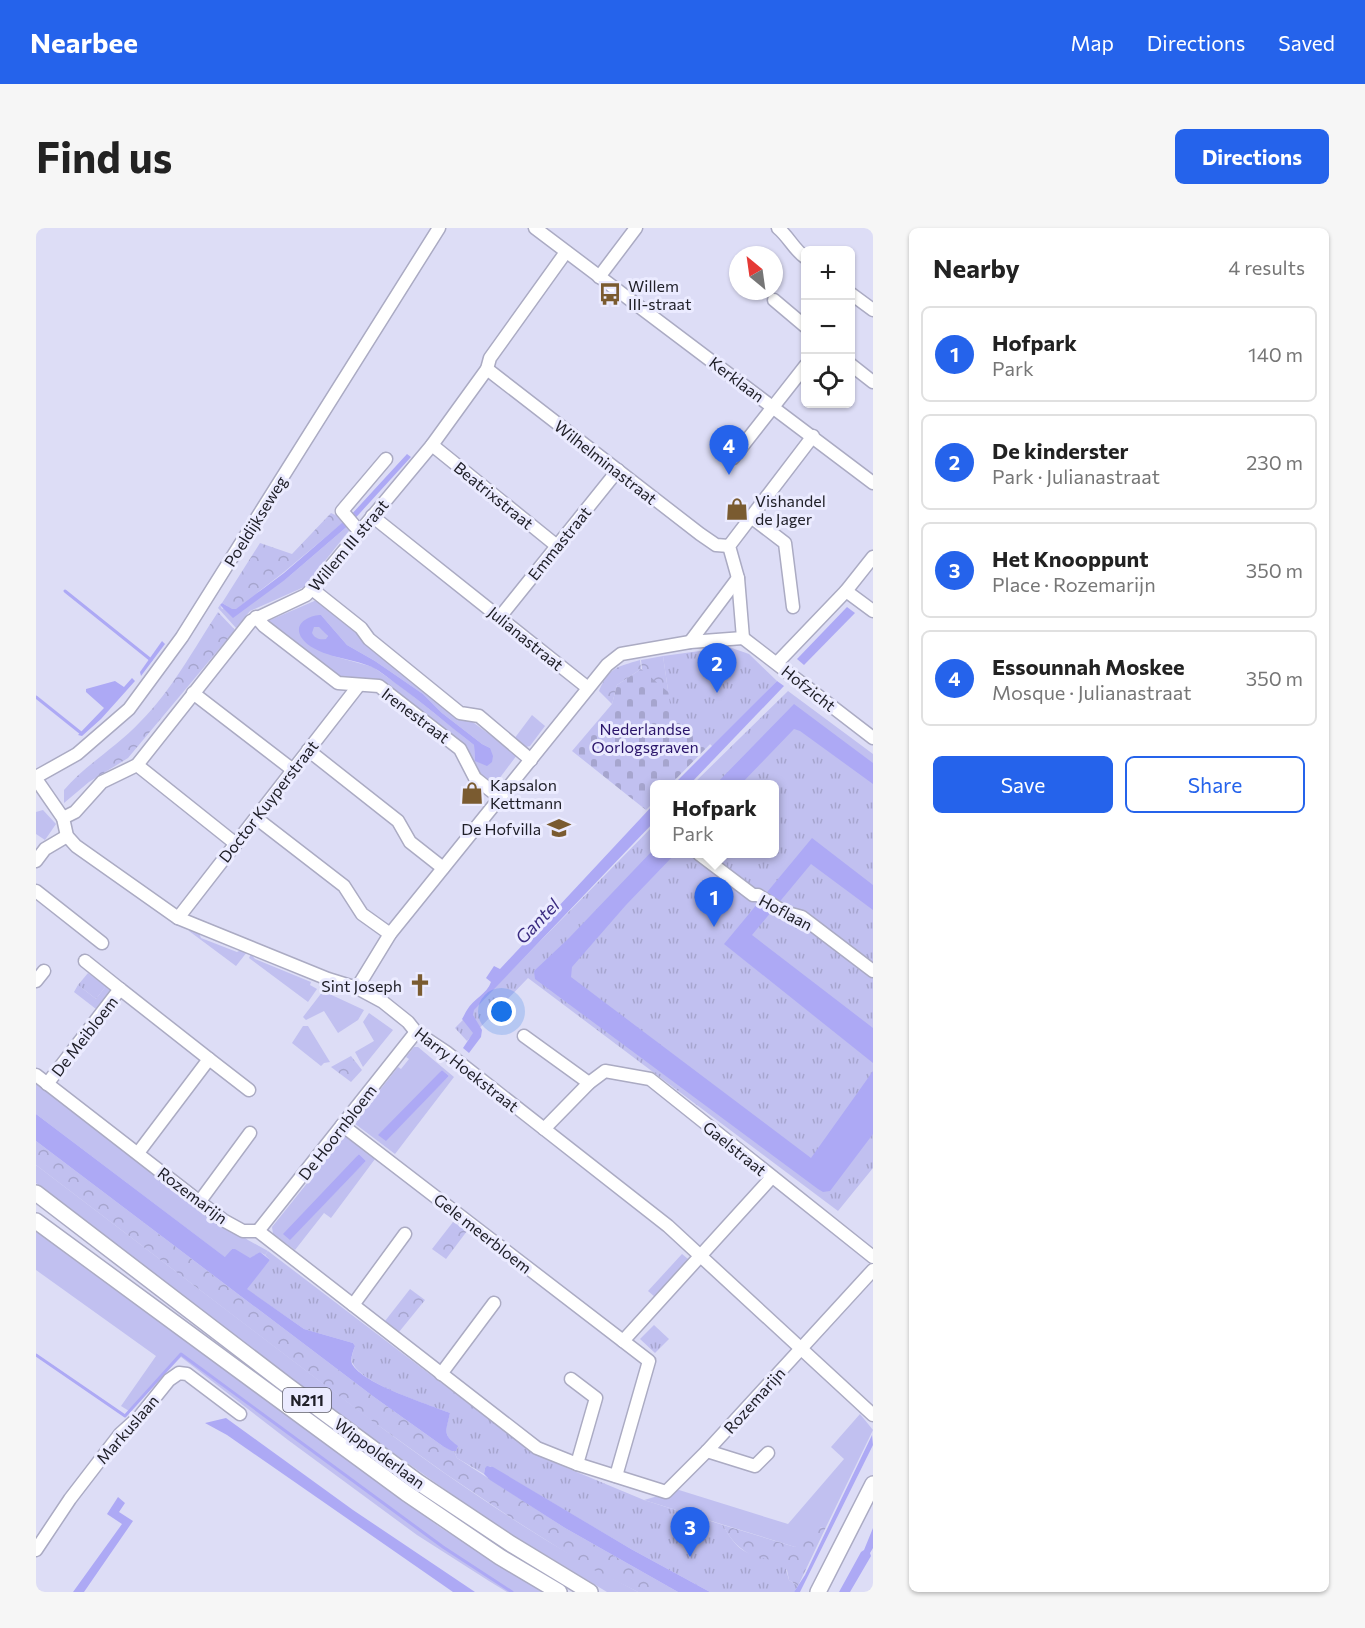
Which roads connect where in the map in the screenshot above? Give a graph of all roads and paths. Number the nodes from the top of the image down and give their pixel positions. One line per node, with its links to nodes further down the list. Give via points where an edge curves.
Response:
1 (535, 228): 5 (street, Kerklaan)
2 (636, 228): 7 (street)
3 (778, 228): 6 (street)
4 (437, 229): 47 (street, Poeldijkseweg, via 182,637 129,709 77,754)
5 (566, 252): 7 (street, Kerklaan); 13 (street, Willem III straat, via 490,358)
6 (801, 255)
7 (599, 277): 16 (street, Kerklaan)
8 (855, 297): 10 (street)
9 (774, 300): 11 (street)
10 (873, 310)
11 (801, 323)
12 (855, 368): 15 (street)
13 (487, 369): 18 (street, Willem III straat); 21 (street, Wilhelminastraat)
14 (801, 372): 16 (street)
15 (873, 382)
16 (774, 407): 17 (street, Kerklaan); 19 (street)
17 (813, 436): 22 (street, Kerklaan); 24 (street)
18 (432, 445): 23 (street, Willem III straat); 26 (street, Beatrixstraat)
19 (733, 458)
20 (386, 459): 25 (street, via 342,511)
21 (618, 470): 26 (street, Emmastraat); 27 (street, Wilhelminastraat, via 716,545)
22 (873, 483)
23 (372, 516): 25 (street, Willem III straat); 35 (street, Julianastraat)
24 (751, 518): 27 (street); 32 (street, via 785,543)
25 (352, 524): 30 (street, Willem III straat)
26 (557, 546): 35 (street, Emmastraat)
27 (729, 546): 29 (street)
28 (873, 557): 31 (street)
29 (738, 578): 36 (street); 37 (street)
30 (312, 589): 34 (street, Willem III straat); 44 (street, Irenestraat, via 460,713 479,716)
31 (846, 591): 33 (street); 38 (street)
32 (793, 607)
33 (873, 611)
34 (256, 617): 39 (street, Irenestraat, via 338,683); 41 (street, Willem III straat)
35 (500, 617): 40 (street, Julianastraat)
36 (743, 639): 37 (street); 38 (street, Hofzicht)
37 (690, 642): 40 (street, via 621,654)
38 (777, 663): 42 (street, Hofzicht)
39 (359, 685): 43 (street, Doctor Kuyperstraat); 48 (street, Irenestraat, via 379,686 460,749 475,778)
40 (588, 688): 44 (street)
41 (193, 693): 45 (street, Willem III straat); 46 (street)
42 (873, 738)
43 (308, 750): 46 (street, Doctor Kuyperstraat); 56 (street, via 398,821 410,842)
44 (531, 760): 48 (street)
45 (137, 765): 49 (street, Willem III straat, via 102,782 75,812); 52 (street)
46 (292, 770): 50 (street, Doctor Kuyperstraat)
47 (36, 778): 49 (street)
48 (500, 798): 56 (street)
49 (63, 818): 51 (street)
50 (256, 818): 52 (street, Doctor Kuyperstraat); 59 (street, via 344,886 362,914)
51 (67, 836): 53 (street); 58 (street, Harry Hoekstraat)
52 (236, 844): 58 (street, Doctor Kuyperstraat)
53 (41, 846): 55 (street)
54 (704, 858): 62 (street, Hoflaan, via 753,895 802,917)
55 (36, 861)
56 (443, 868): 59 (street)
57 (36, 891): 60 (street)
58 (178, 918): 63 (street, Harry Hoekstraat)
59 (390, 934): 63 (street)
60 (102, 943)
61 (85, 962): 64 (street, De Meibloem)
62 (873, 971)
63 (357, 988): 65 (street, Harry Hoekstraat, via 383,1002)
64 (120, 989): 67 (street, De Meibloem); 69 (street, De Meibloem)
65 (416, 1032): 72 (street, De Hoornbloem); 73 (street, Harry Hoekstraat)
66 (524, 1036): 70 (street)
67 (209, 1059): 71 (street, De Meibloem); 75 (street)
68 (36, 1075): 69 (street, Rozemarijn)
69 (47, 1083): 75 (street, Rozemarijn)
70 (589, 1083): 73 (street, Gaelstraat); 76 (street, Gaelstraat, via 605,1071 650,1079)
71 (249, 1090)
72 (342, 1125): 80 (street, De Hoornbloem); 87 (street, Gele meerbloem)
73 (544, 1129): 82 (street, Harry Hoekstraat)
74 (250, 1133): 78 (street)
75 (138, 1153): 78 (street, Rozemarijn)
76 (772, 1177): 82 (street); 83 (street, Gaelstraat)
77 (36, 1193): 101 (main road, Wippolderlaan / N211, via 418,1482)
78 (200, 1201): 80 (street, Rozemarijn, via 243,1232)
79 (36, 1221): 100 (main road, Wippolderlaan / N211, via 406,1493)
80 (258, 1231): 86 (street, Rozemarijn)
81 (405, 1234): 86 (street)
82 (701, 1256): 87 (street); 88 (street, Harry Hoekstraat)
83 (873, 1257)
84 (873, 1270): 88 (street, Rozemarijn)
85 (494, 1303): 89 (street)
86 (353, 1305): 89 (street, Rozemarijn)
87 (623, 1341): 96 (street, Gele meerbloem, via 649,1361)
88 (801, 1348): 92 (street, Harry Hoekstraat); 93 (street, Rozemarijn)
89 (441, 1374): 95 (street, Rozemarijn, via 537,1448)
90 (572, 1379): 95 (street, via 596,1398)
91 (240, 1414): 99 (street, Markuslaan, via 187,1374 179,1373 120,1434)
92 (873, 1415)
93 (707, 1451): 94 (street, Rozemarijn, via 756,1466); 96 (street, Rozemarijn, via 666,1492)
94 (768, 1453)
95 (577, 1464): 96 (street, Rozemarijn)
96 (616, 1476)
97 (873, 1484): 102 (main road)
98 (873, 1505): 103 (main road)
99 (36, 1550)
100 (559, 1592)
101 (590, 1592)
102 (818, 1592)
103 (828, 1592)

